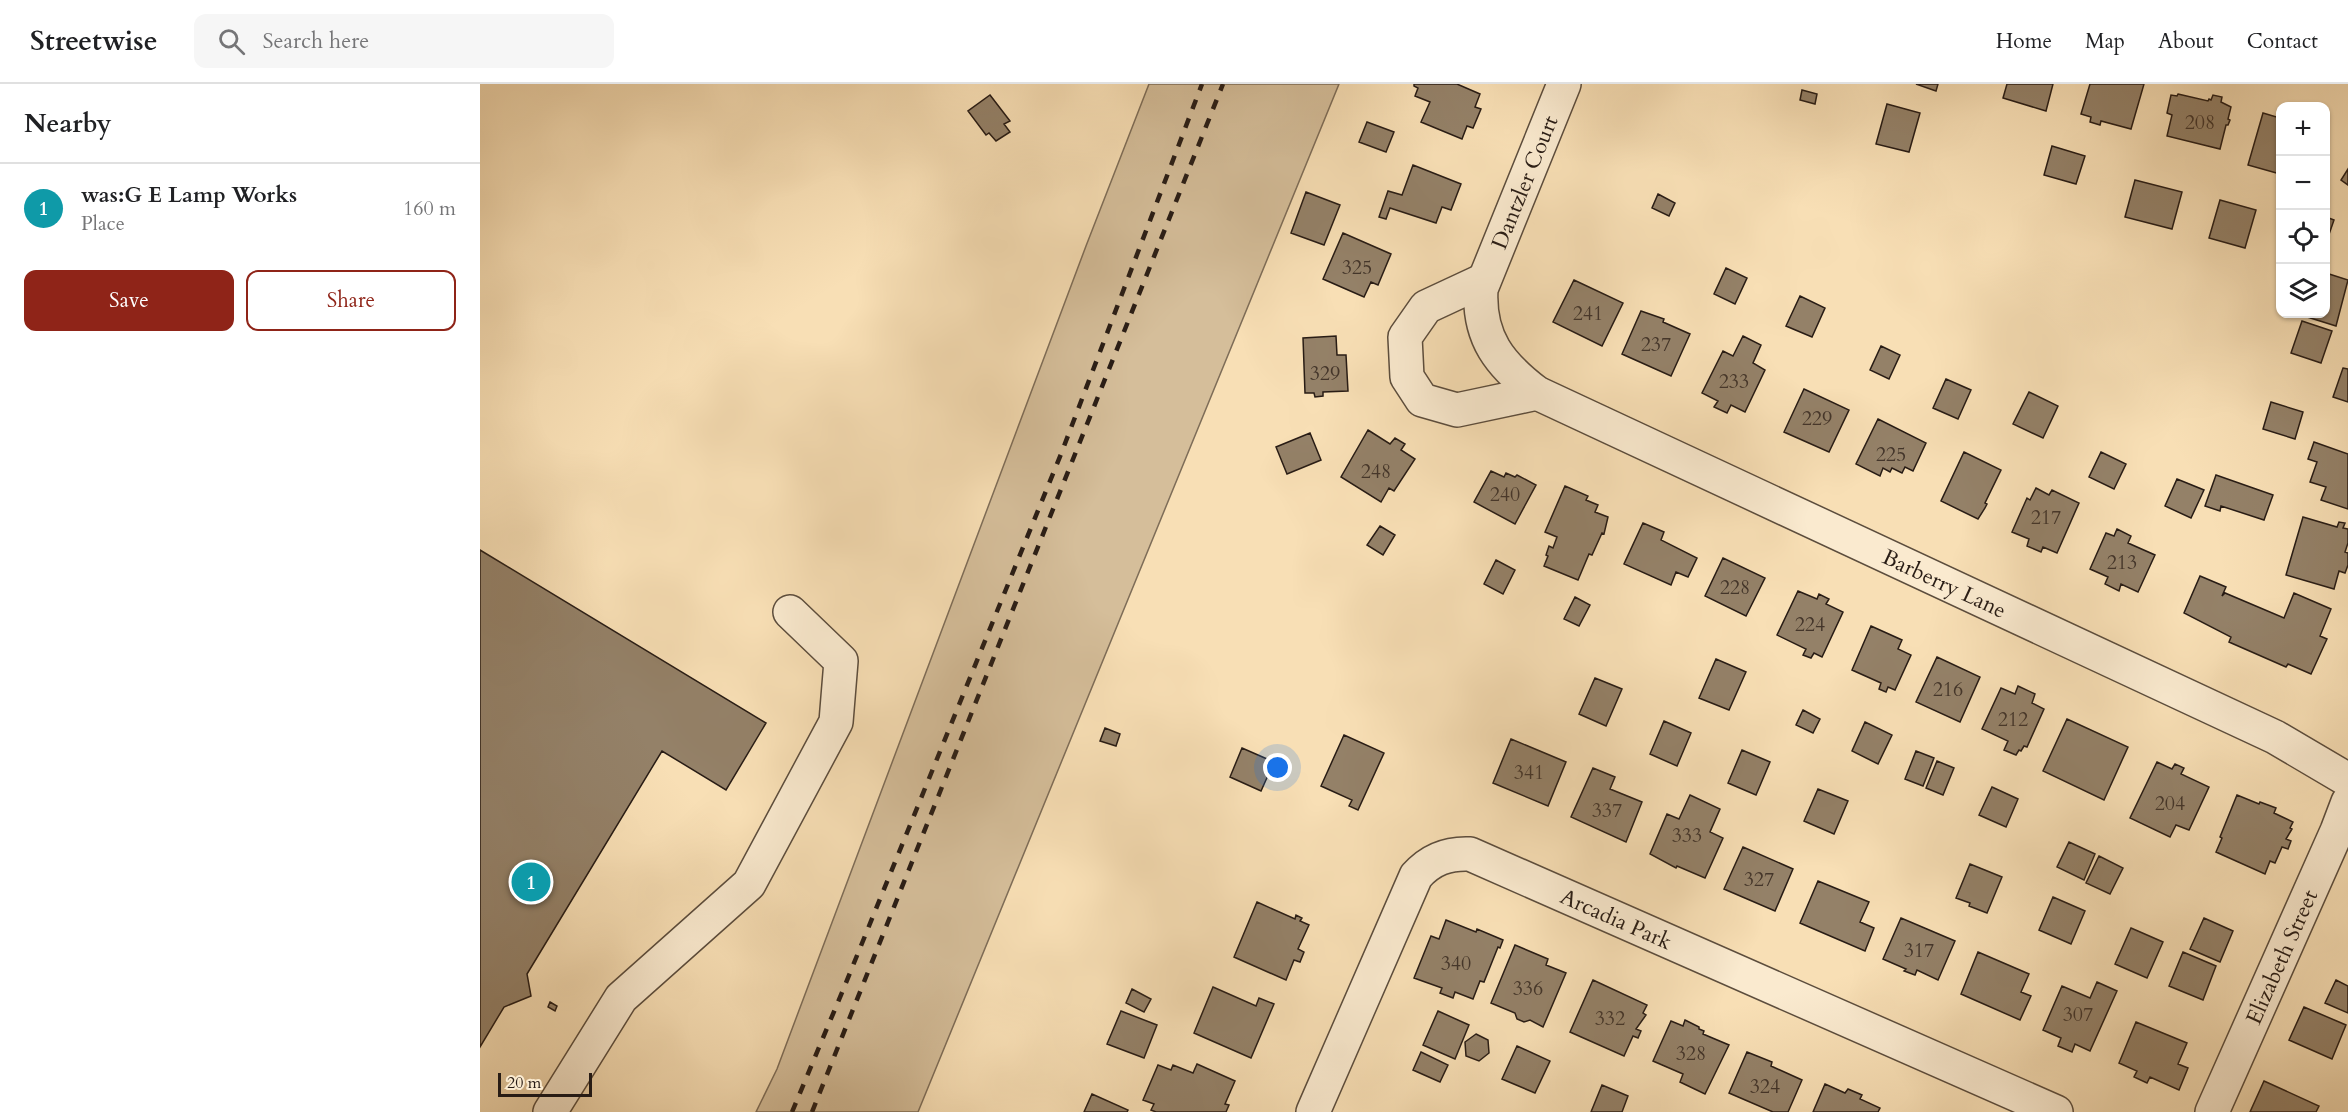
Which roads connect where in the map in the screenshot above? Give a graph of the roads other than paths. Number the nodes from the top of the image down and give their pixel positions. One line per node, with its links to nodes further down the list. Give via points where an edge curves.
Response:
1 (1564, 84): 2 (street, Dantzler Court)
2 (1484, 280): 3 (street, Barberry Lane, via 1480,303 1489,340 1504,365); 3 (street, via 1426,307 1405,337 1407,377 1422,400 1457,410)
3 (1537, 393): 5 (street, Barberry Lane, via 2274,737)
4 (790, 612): 7 (street, via 841,661 836,722 749,884 621,998)
5 (2348, 780)
6 (2348, 802): 10 (street, Elizabeth Street)
7 (550, 1112)
8 (1313, 1112): 9 (street, Arcadia Park, via 1416,876 1452,853 1470,854)
9 (2056, 1112)
10 (2212, 1112)

